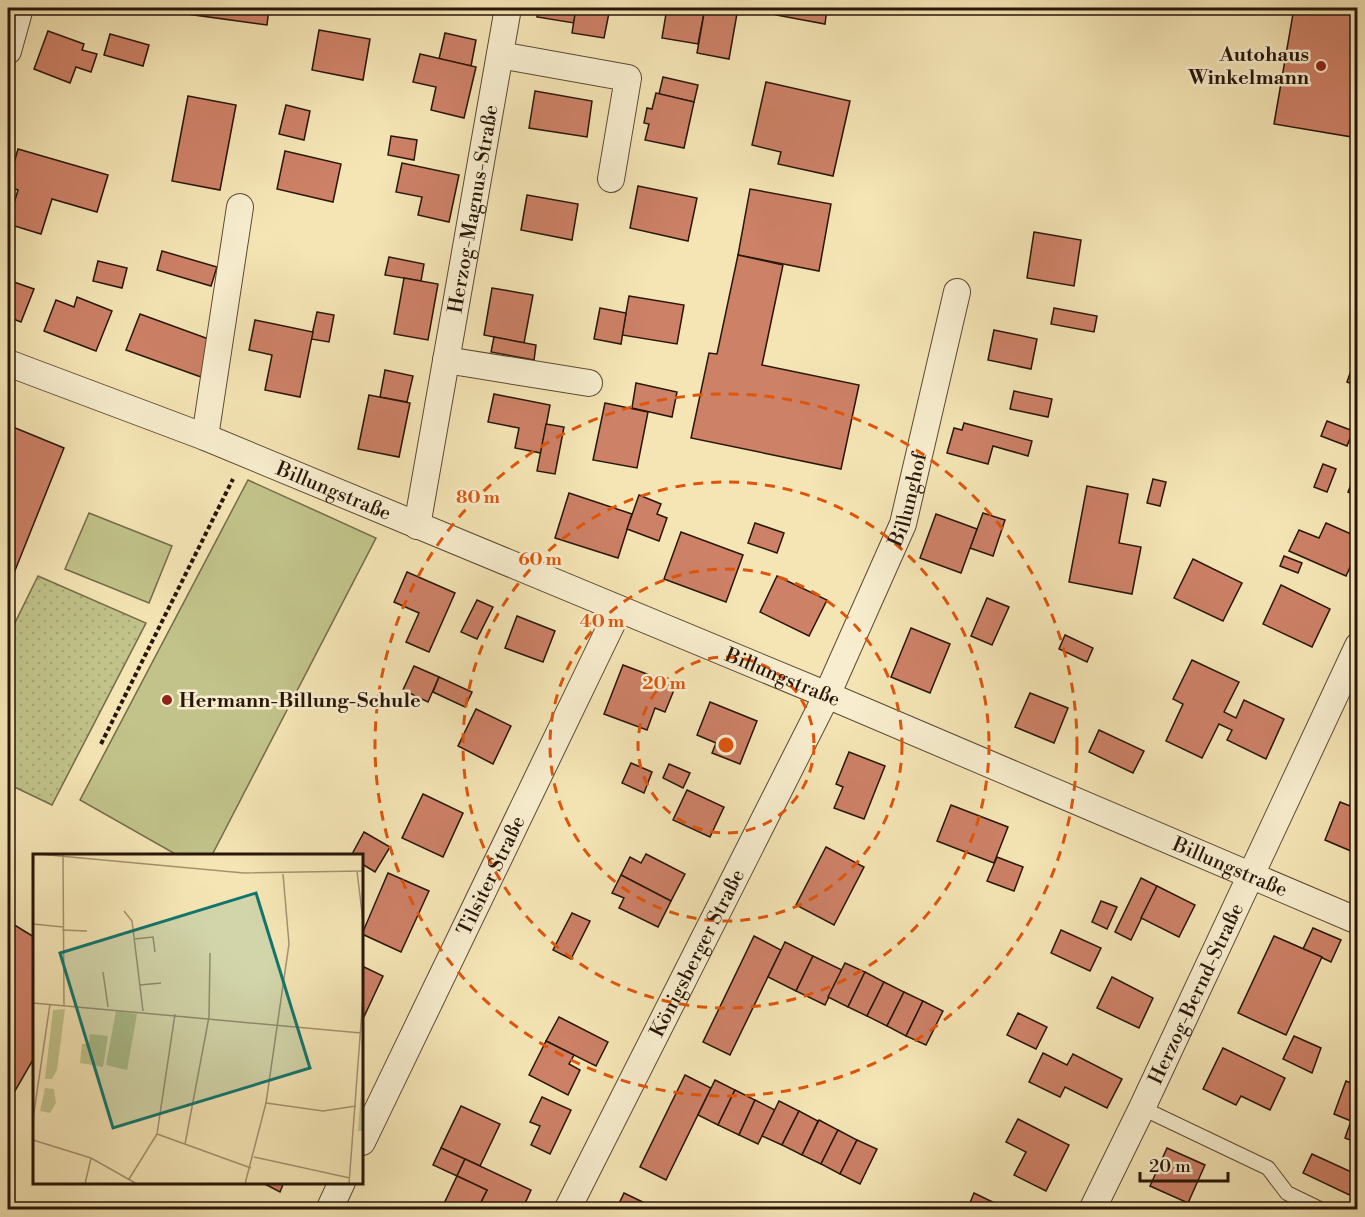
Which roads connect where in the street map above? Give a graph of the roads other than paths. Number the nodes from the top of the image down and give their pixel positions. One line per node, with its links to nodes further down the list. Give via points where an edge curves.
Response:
1 (20, 8): 3 (street)
2 (508, 8): 4 (street, Herzog-Magnus-Straße)
3 (8, 51)
4 (500, 55): 5 (street, via 628,78); 8 (street, Herzog-Magnus-Straße)
5 (611, 179)
6 (240, 207): 11 (street)
7 (957, 292): 15 (street, Billunghof, via 903,524)
8 (446, 360): 10 (street); 12 (street, Herzog-Magnus-Straße)
9 (8, 363): 11 (street, Billungstraße)
10 (589, 383)
11 (205, 437): 12 (street, Billungstraße)
12 (417, 526): 13 (street, Billungstraße)
13 (619, 609): 15 (street, Billungstraße); 19 (street, Tilsiter Straße)
14 (1358, 646): 16 (street, Herzog-Bernd-Straße)
15 (827, 695): 16 (street, Billungstraße); 22 (street, Königsberger Straße)
16 (1251, 876): 17 (street, Billungstraße); 18 (street, Herzog-Bernd-Straße)
17 (1358, 921)
18 (1142, 1108): 23 (street, Herzog-Bernd-Straße); 24 (lane, via 1268,1168 1287,1192)
19 (363, 1140)
20 (341, 1184): 21 (street)
21 (329, 1209)
22 (567, 1209)
23 (1092, 1209)
24 (1322, 1209)

